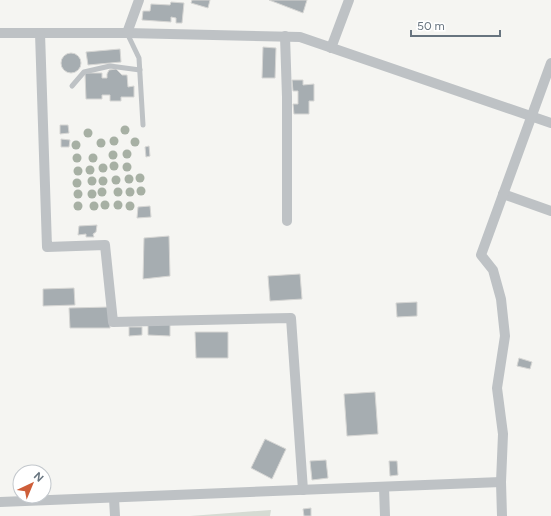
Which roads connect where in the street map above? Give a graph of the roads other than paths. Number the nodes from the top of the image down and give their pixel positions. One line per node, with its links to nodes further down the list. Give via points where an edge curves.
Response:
1 (139, 0): 5 (street)
2 (349, 0): 7 (street)
3 (0, 33): 4 (street)
4 (40, 33): 5 (street); 19 (street, via 47,247 105,245 113,322 291,318)
5 (127, 33): 6 (street); 9 (lane, via 139,58)
6 (285, 36): 7 (street, via 300,37); 16 (street)
7 (331, 48): 11 (street)
8 (551, 63): 11 (street)
9 (140, 70): 10 (lane, via 110,66 84,72); 13 (lane)
10 (72, 86)
11 (532, 116): 12 (street); 14 (street)
12 (551, 123)
13 (143, 125)
14 (503, 194): 15 (street); 17 (street, via 481,255 493,270 501,299 505,336 497,388 502,434)
15 (551, 211)
16 (288, 221)
17 (501, 482): 18 (street); 24 (street)
18 (384, 487): 19 (street); 23 (street)
19 (303, 490): 20 (street)
20 (114, 498): 21 (street); 22 (street)
21 (0, 502)
22 (115, 516)
23 (385, 516)
24 (502, 516)

